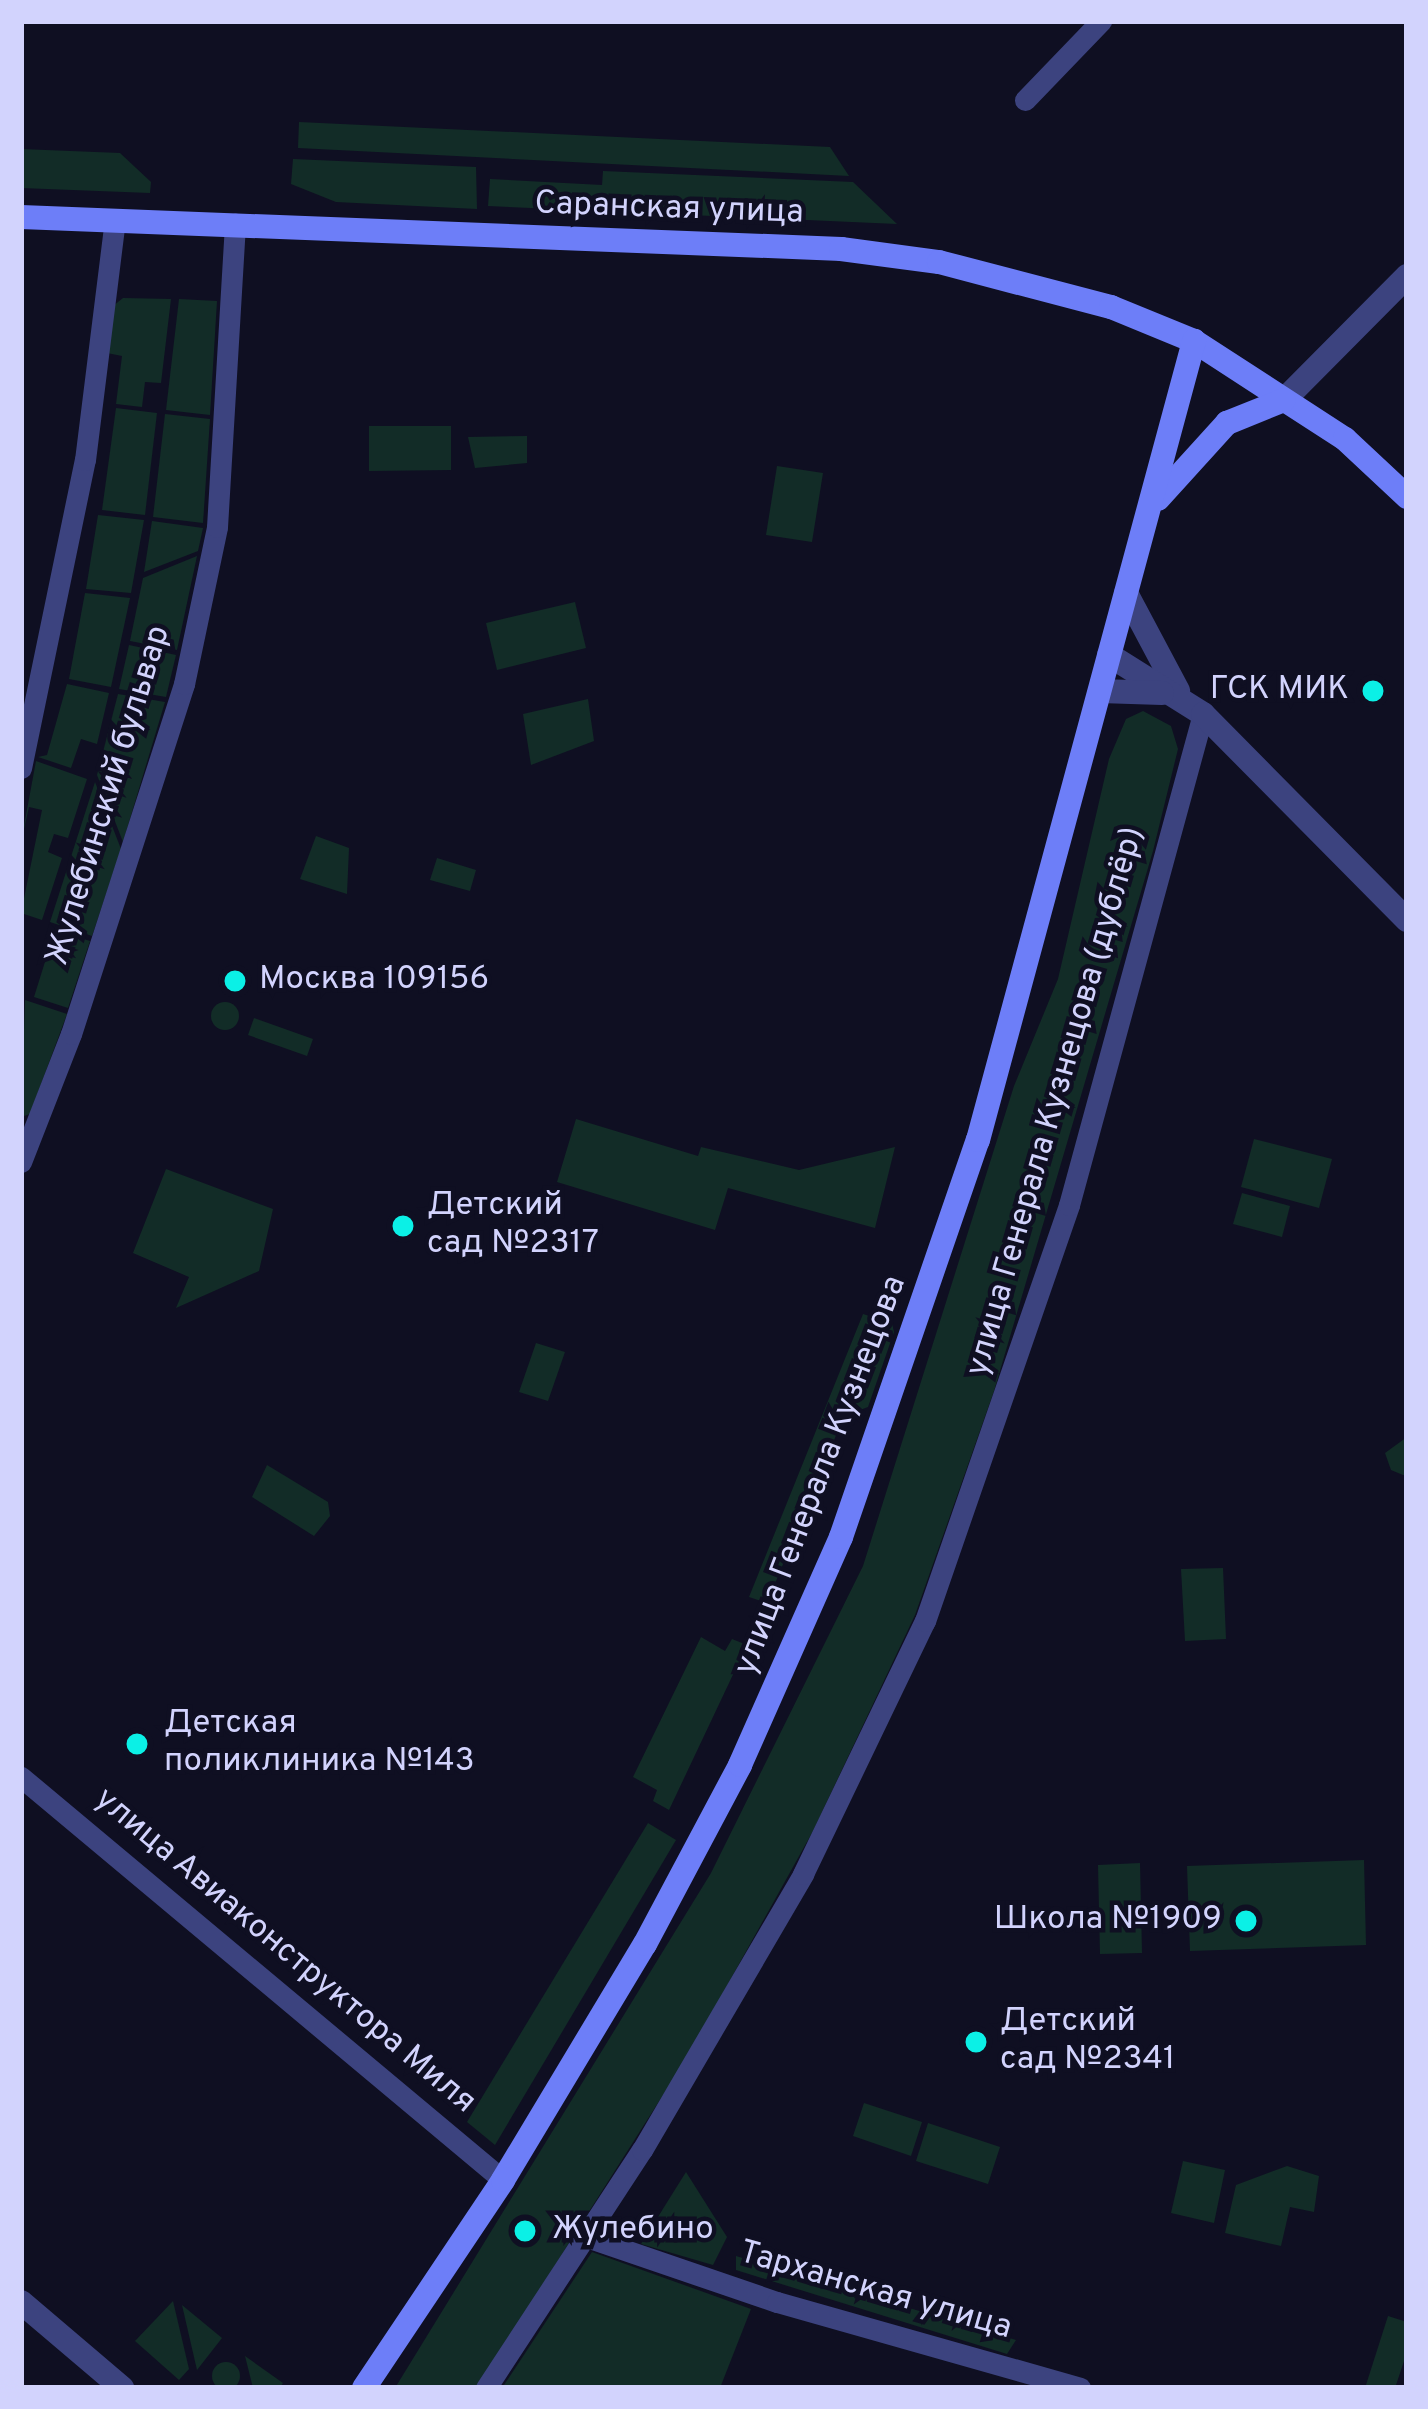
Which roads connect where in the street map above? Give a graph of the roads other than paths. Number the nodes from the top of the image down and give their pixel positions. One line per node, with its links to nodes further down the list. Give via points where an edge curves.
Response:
1 (1101, 21): 2 (street)
2 (1024, 100)
3 (21, 217): 4 (main road, Саранская улица)
4 (116, 220): 5 (main road, Саранская улица); 15 (street, via 86,460)
5 (235, 224): 7 (main road, Саранская улица, via 890,254 1098,303); 17 (street, Жулебинский бульвар, via 217,527 184,684 71,1034)
6 (1407, 276): 8 (street)
7 (1194, 341): 8 (main road, Саранская улица); 10 (main road, улица Генерала Кузнецова)
8 (1285, 400): 9 (main road, Саранская улица, via 1345,439); 10 (main road, улица Генерала Кузнецова, via 1227,423)
9 (1407, 496)
10 (1153, 506): 11 (main road, улица Генерала Кузнецова)
11 (1126, 592): 12 (main road, улица Генерала Кузнецова); 14 (street, via 1134,621)
12 (1109, 655): 13 (main road, улица Генерала Кузнецова); 14 (street)
13 (1100, 691): 14 (street, via 1133,687); 19 (main road, улица Генерала Кузнецова, via 978,1140 841,1537 703,1840)
14 (1193, 706): 16 (street); 20 (street, улица Генерала Кузнецова (дублёр), via 1064,1222 942,1581 803,1874)
15 (21, 768)
16 (1407, 920)
17 (21, 1162)
18 (21, 1777): 19 (street, улица Авиаконструктора Миля)
19 (503, 2180): 23 (main road, улица Генерала Кузнецова)
20 (584, 2236): 24 (street, улица Генерала Кузнецова (дублёр)); 25 (street, Тарханская улица, via 777,2302)
21 (21, 2302): 22 (street)
22 (122, 2388)
23 (364, 2388)
24 (486, 2388)
25 (1080, 2388)

